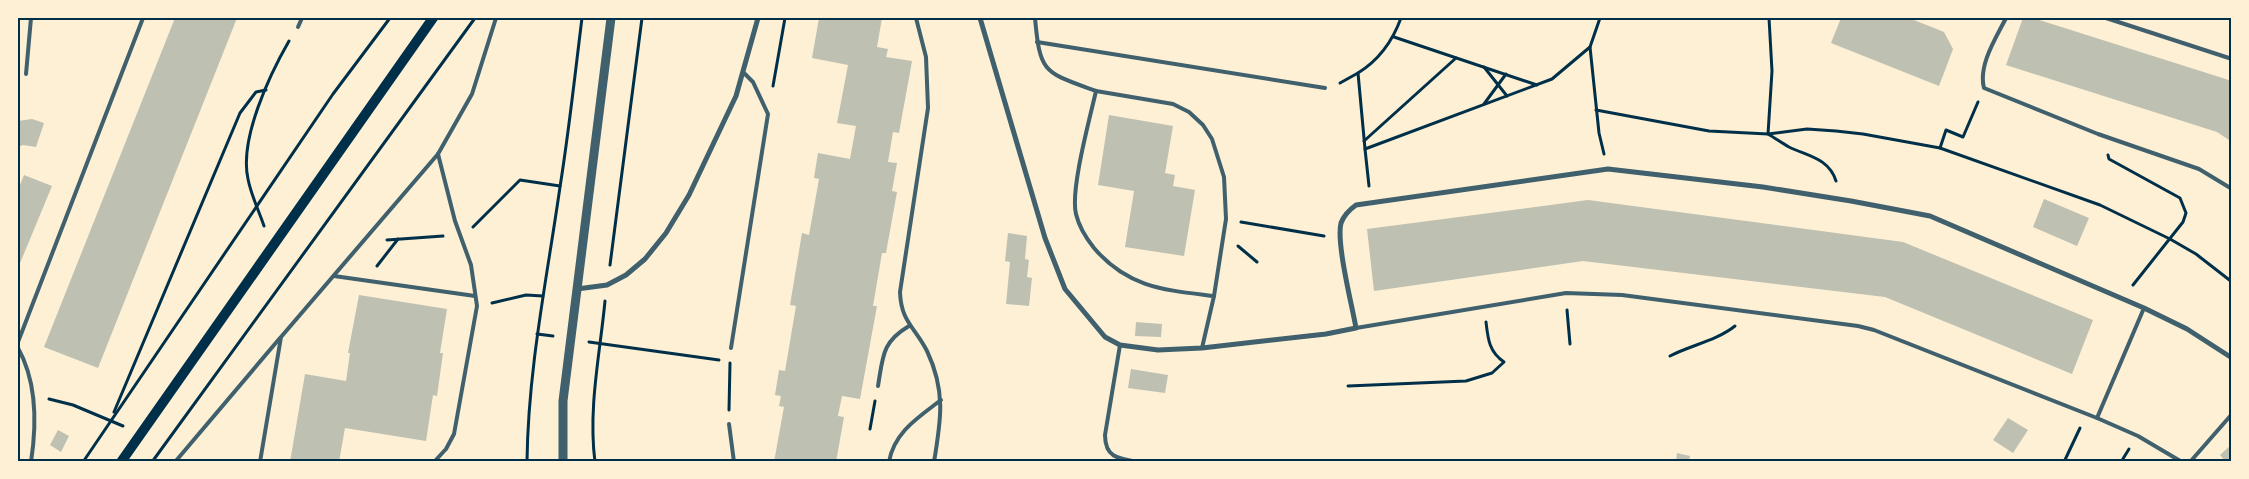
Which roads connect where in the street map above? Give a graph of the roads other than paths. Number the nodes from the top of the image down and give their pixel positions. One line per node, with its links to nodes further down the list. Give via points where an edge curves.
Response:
1 (31, 18): 17 (lane)
2 (144, 18): 30 (lane)
3 (302, 18): 13 (lane)
4 (432, 18): 42 (main road)
5 (496, 18): 20 (lane, via 472,94)
6 (611, 18): 23 (street)
7 (758, 18): 16 (street)
8 (916, 18): 27 (lane, via 926,57 928,108 900,292 900,307)
9 (980, 18): 31 (street, via 1045,238 1065,289 1092,324 1105,337)
10 (1035, 18): 14 (lane)
11 (2006, 18): 21 (lane, via 1987,58 1984,88 2098,134 2199,169)
12 (2106, 18): 15 (lane)
13 (298, 27)
14 (1037, 42): 18 (lane); 19 (lane, via 1044,66 1058,76)
15 (2232, 59)
16 (744, 73): 23 (street, via 689,195 666,233 645,259 626,275 607,285); 33 (lane, via 753,82 768,114)
17 (26, 74)
18 (1325, 88)
19 (1096, 91): 25 (lane, via 1173,104 1189,112 1203,125 1212,140 1224,177 1226,219); 25 (lane, via 1075,193 1076,214 1086,238 1106,262 1131,279 1157,288)
20 (438, 154): 22 (lane); 24 (lane, via 455,221 471,265)
21 (2232, 189)
22 (334, 276): 24 (lane); 29 (lane)
23 (576, 289): 46 (street, via 563,401)
24 (475, 296): 45 (lane, via 477,306 454,434)
25 (1214, 296): 34 (lane)
26 (2144, 308): 28 (street, via 1930,216 1763,187 1608,169 1356,205 1346,213 1340,231); 35 (street, via 2187,329); 39 (lane)
27 (909, 326): 36 (lane, via 896,334 884,350); 37 (lane, via 926,350)
28 (1356, 328): 34 (street); 39 (lane, via 1566,293 1622,296 1874,330)
29 (281, 337): 43 (lane); 44 (lane)
30 (18, 342)
31 (1120, 345): 34 (street, via 1158,350); 50 (lane, via 1105,445 1120,459)
32 (18, 348): 41 (lane, via 34,394)
33 (731, 348)
34 (1202, 348)
35 (2232, 358)
36 (878, 386)
37 (941, 400): 48 (lane, via 900,434); 49 (lane, via 942,414)
38 (2232, 414): 52 (lane)
39 (2097, 418): 51 (lane, via 2138,436)
40 (729, 424): 47 (lane)
41 (31, 462)
42 (121, 462)
43 (174, 462)
44 (260, 462)
45 (434, 462)
46 (563, 462)
47 (734, 462)
48 (889, 462)
49 (934, 462)
50 (1139, 462)
51 (2182, 462)
52 (2190, 462)

